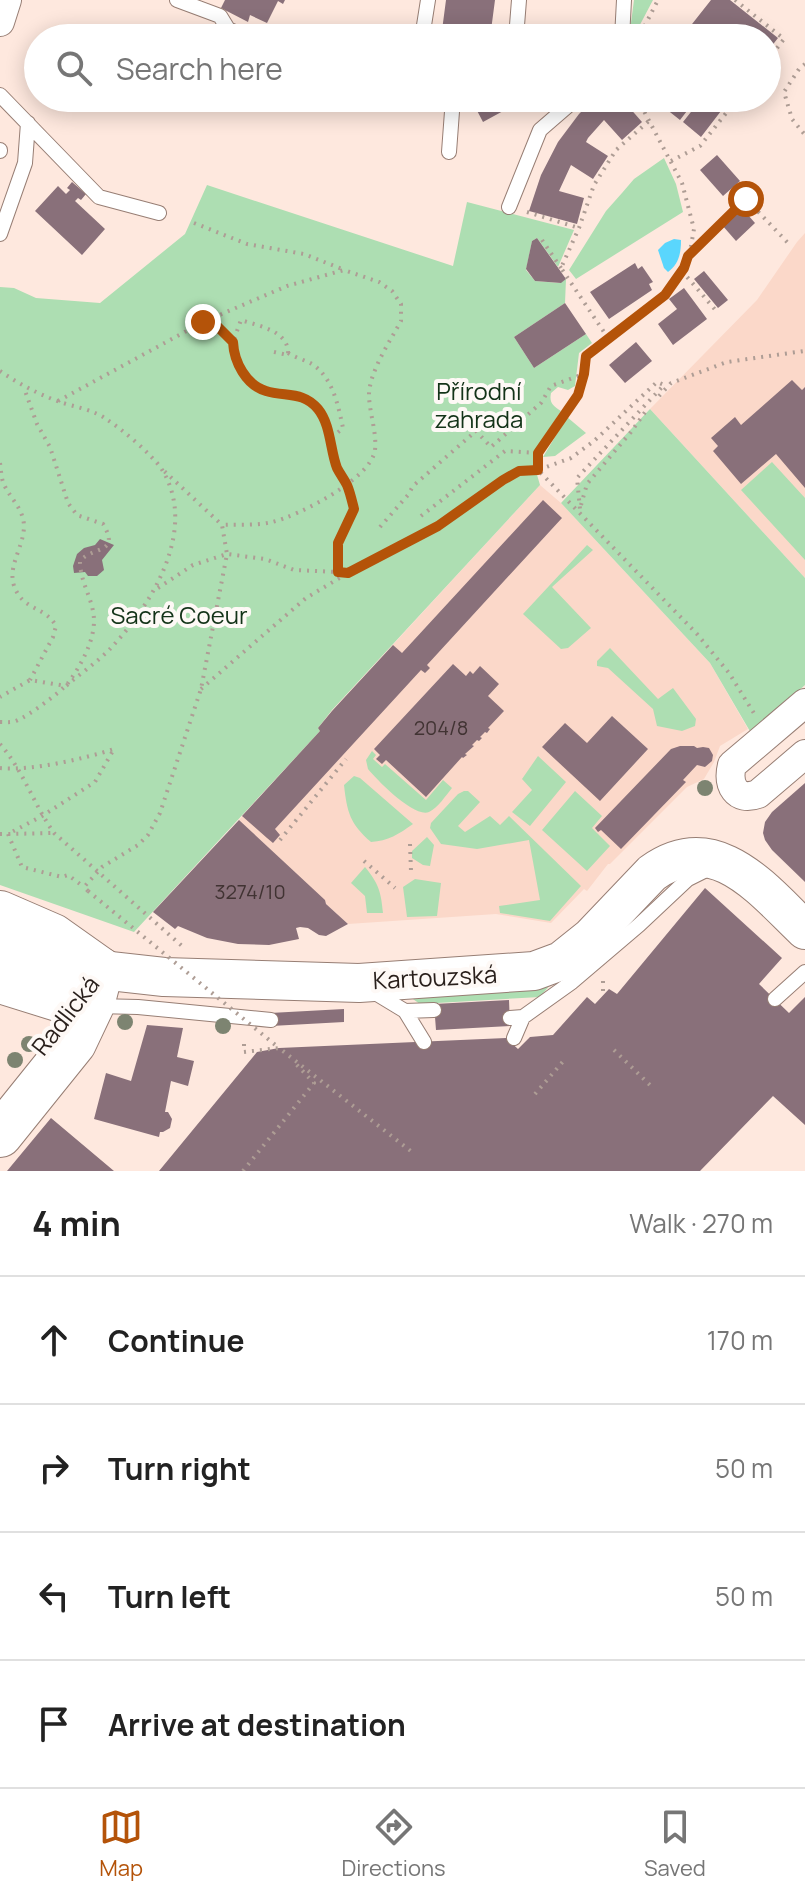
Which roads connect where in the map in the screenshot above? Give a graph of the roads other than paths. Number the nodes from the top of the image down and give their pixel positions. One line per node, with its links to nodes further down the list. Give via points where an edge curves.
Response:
1 (7, 0): 7 (street)
2 (177, 0): 6 (lane)
3 (428, 0): 9 (lane)
4 (519, 0): 10 (lane)
5 (624, 0): 11 (lane)
6 (194, 3): 8 (lane)
7 (0, 22)
8 (225, 24)
9 (424, 24)
10 (517, 24)
11 (623, 24)
12 (0, 95): 15 (lane)
13 (452, 112): 16 (lane)
14 (561, 112): 17 (lane, via 540,130)
15 (28, 123): 18 (lane, via 99,197); 19 (lane, via 25,163)
16 (449, 152)
17 (509, 207)
18 (159, 213)
19 (0, 234)
20 (805, 703): 21 (street, via 732,765 730,782 750,797)
21 (805, 754)
22 (725, 863): 24 (main road, Kartouzská, via 757,884); 28 (main road, Kartouzská, via 698,857 662,866 591,937 561,961 534,971); 34 (lane, via 688,879 572,982 517,1017)
23 (0, 913): 29 (main road, via 53,936)
24 (805, 930)
25 (0, 951): 29 (main road, Kartouzská, via 51,966)
26 (805, 972): 30 (lane)
27 (0, 981): 29 (main road)
28 (359, 983): 29 (main road, Kartouzská, via 164,977); 32 (lane)
29 (89, 993): 33 (lane, via 138,1007); 36 (main road, Radlická); 37 (main road, Radlická, via 85,1023 69,1050)
30 (775, 999)
31 (434, 1010): 32 (lane)
32 (405, 1011): 35 (lane)
33 (271, 1020)
34 (514, 1038)
35 (424, 1042)
36 (0, 1098)
37 (0, 1135)

